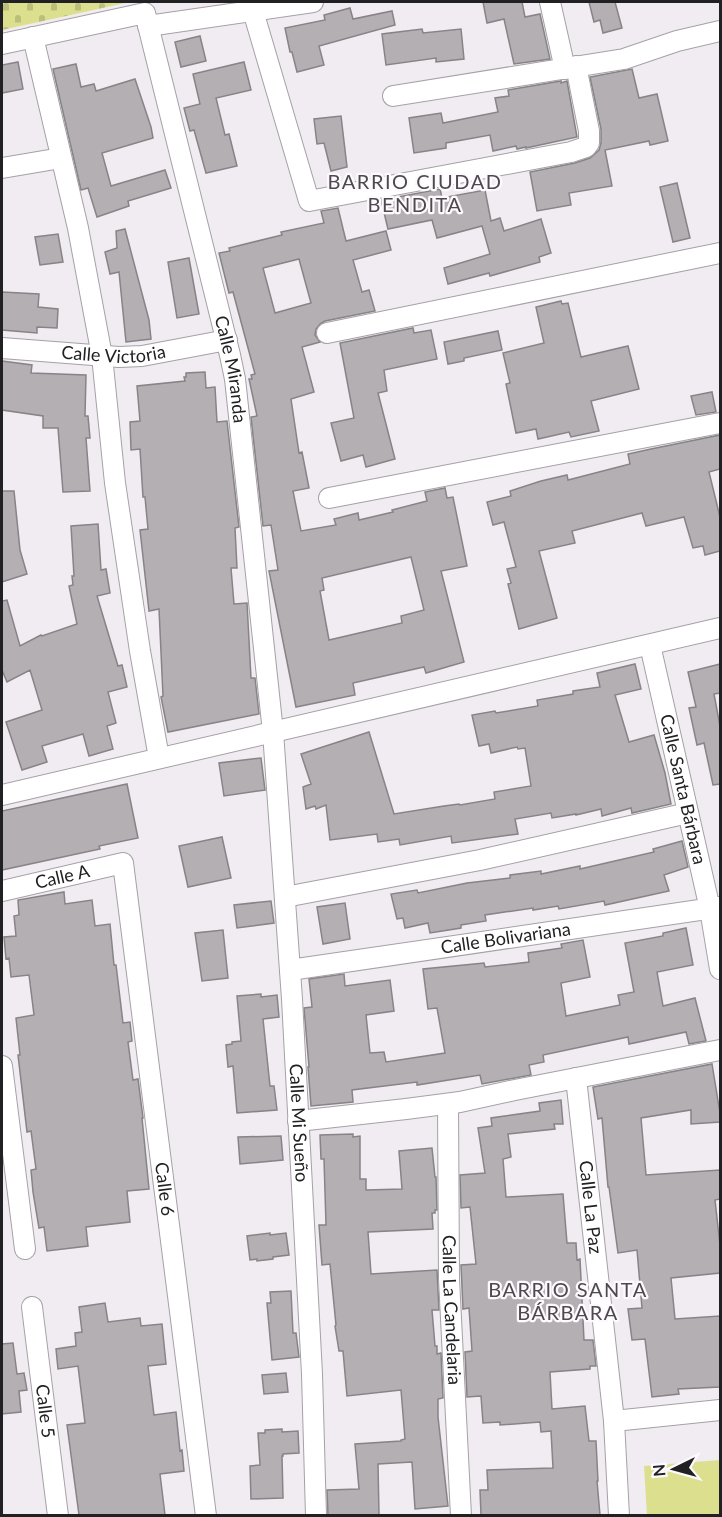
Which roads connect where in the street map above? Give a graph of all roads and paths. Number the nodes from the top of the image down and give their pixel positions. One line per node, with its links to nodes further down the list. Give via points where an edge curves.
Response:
1 (313, 2): 3 (street)
2 (550, 2): 8 (street)
3 (253, 11): 4 (street); 8 (street, via 309,201 586,147 589,131)
4 (147, 20): 6 (street); 14 (street, Calle Miranda)
5 (720, 31): 8 (street, via 624,59)
6 (33, 37): 7 (street); 10 (street)
7 (2, 44)
8 (571, 68): 9 (street)
9 (393, 96)
10 (61, 158): 11 (street); 16 (street)
11 (2, 168)
12 (720, 253): 13 (street)
13 (327, 333)
14 (226, 340): 16 (street, Calle Victoria, via 142,356); 21 (street, Calle Miranda, via 235,379)
15 (2, 348): 16 (street, Calle Victoria)
16 (102, 356): 22 (street, via 115,483)
17 (720, 423): 18 (street)
18 (329, 498)
19 (720, 628): 20 (street)
20 (650, 645): 21 (street); 24 (street, Calle Santa Bárbara)
21 (273, 732): 22 (street); 27 (street, Calle Mi Sueño)
22 (159, 758): 23 (street)
23 (3, 791)
24 (688, 813): 27 (street, via 502,855); 28 (street, Calle Santa Bárbara)
25 (123, 863): 26 (street, Calle A); 41 (street, Calle 6)
26 (2, 891)
27 (285, 897): 30 (street, Calle Mi Sueño)
28 (715, 908): 29 (street, Calle Santa Bárbara); 30 (street, Calle Bolivariana)
29 (720, 969)
30 (290, 970): 35 (street, Calle Mi Sueño)
31 (720, 1050): 33 (street)
32 (2, 1066): 36 (street)
33 (576, 1078): 34 (street); 39 (street, Calle La Paz)
34 (448, 1104): 35 (street); 43 (street, Calle La Candelaria, via 449,1279)
35 (298, 1120): 42 (street, Calle Mi Sueño)
36 (25, 1249)
37 (32, 1307): 40 (street, Calle 5)
38 (720, 1410): 39 (street)
39 (614, 1421): 44 (street, Calle La Paz)
40 (58, 1515)
41 (206, 1515)
42 (316, 1515)
43 (461, 1515)
44 (619, 1515)

